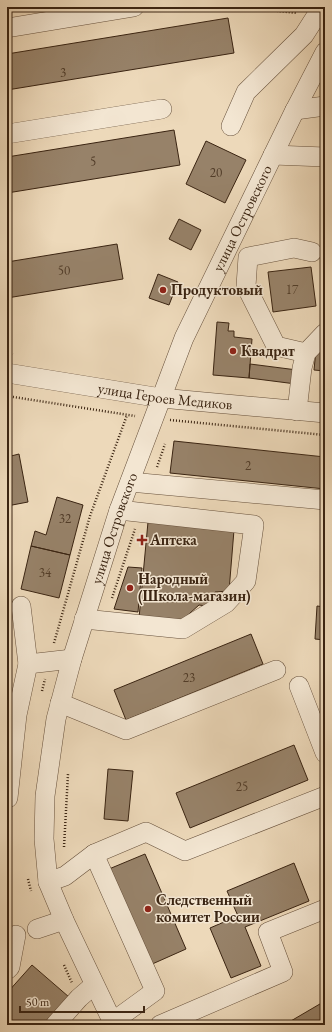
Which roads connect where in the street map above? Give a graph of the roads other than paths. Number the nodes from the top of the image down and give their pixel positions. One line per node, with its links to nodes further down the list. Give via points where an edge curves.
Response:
1 (134, 7): 3 (street)
2 (321, 12): 8 (street, via 304,35 246,92)
3 (7, 28)
4 (325, 52): 7 (street, улица Островского)
5 (325, 106): 7 (street)
6 (162, 109): 9 (street)
7 (295, 110): 10 (street, улица Островского)
8 (231, 126)
9 (7, 134)
10 (274, 155): 11 (street); 16 (street, улица Островского, via 184,338)
11 (325, 157)
12 (312, 252): 14 (street, via 294,248 248,257 246,286 276,346)
13 (325, 333): 14 (street)
14 (306, 353): 17 (street)
15 (7, 373): 16 (street, улица Героев Медиков)
16 (161, 398): 17 (street, улица Героев Медиков); 19 (street, улица Островского)
17 (297, 411): 18 (street, улица Героев Медиков)
18 (325, 413)
19 (130, 482): 20 (street); 21 (street, улица Островского)
20 (325, 500)
21 (119, 510): 23 (street, улица Островского); 23 (street, via 254,525 246,581 226,603 183,629)
22 (21, 606): 25 (street)
23 (84, 619): 24 (street, улица Островского)
24 (72, 659): 25 (street); 28 (street, улица Островского)
25 (28, 664): 31 (street, via 17,715)
26 (276, 670): 28 (street, via 126,730)
27 (299, 686): 29 (street)
28 (60, 703): 33 (street, улица Островского, via 46,796 44,839)
29 (325, 753)
30 (325, 796): 32 (street, via 185,851 146,832)
31 (8, 798)
32 (94, 854): 33 (street, via 65,876); 41 (street, via 155,991 122,1015)
33 (48, 882): 35 (street, улица Островского)
34 (325, 909): 42 (street, via 268,932 283,972)
35 (64, 920): 36 (street); 39 (street, улица Островского)
36 (37, 929)
37 (16, 935): 38 (street, via 10,967)
38 (7, 970)
39 (94, 985): 40 (street); 41 (street, улица Островского)
40 (55, 1025)
41 (114, 1025)
42 (160, 1025)

